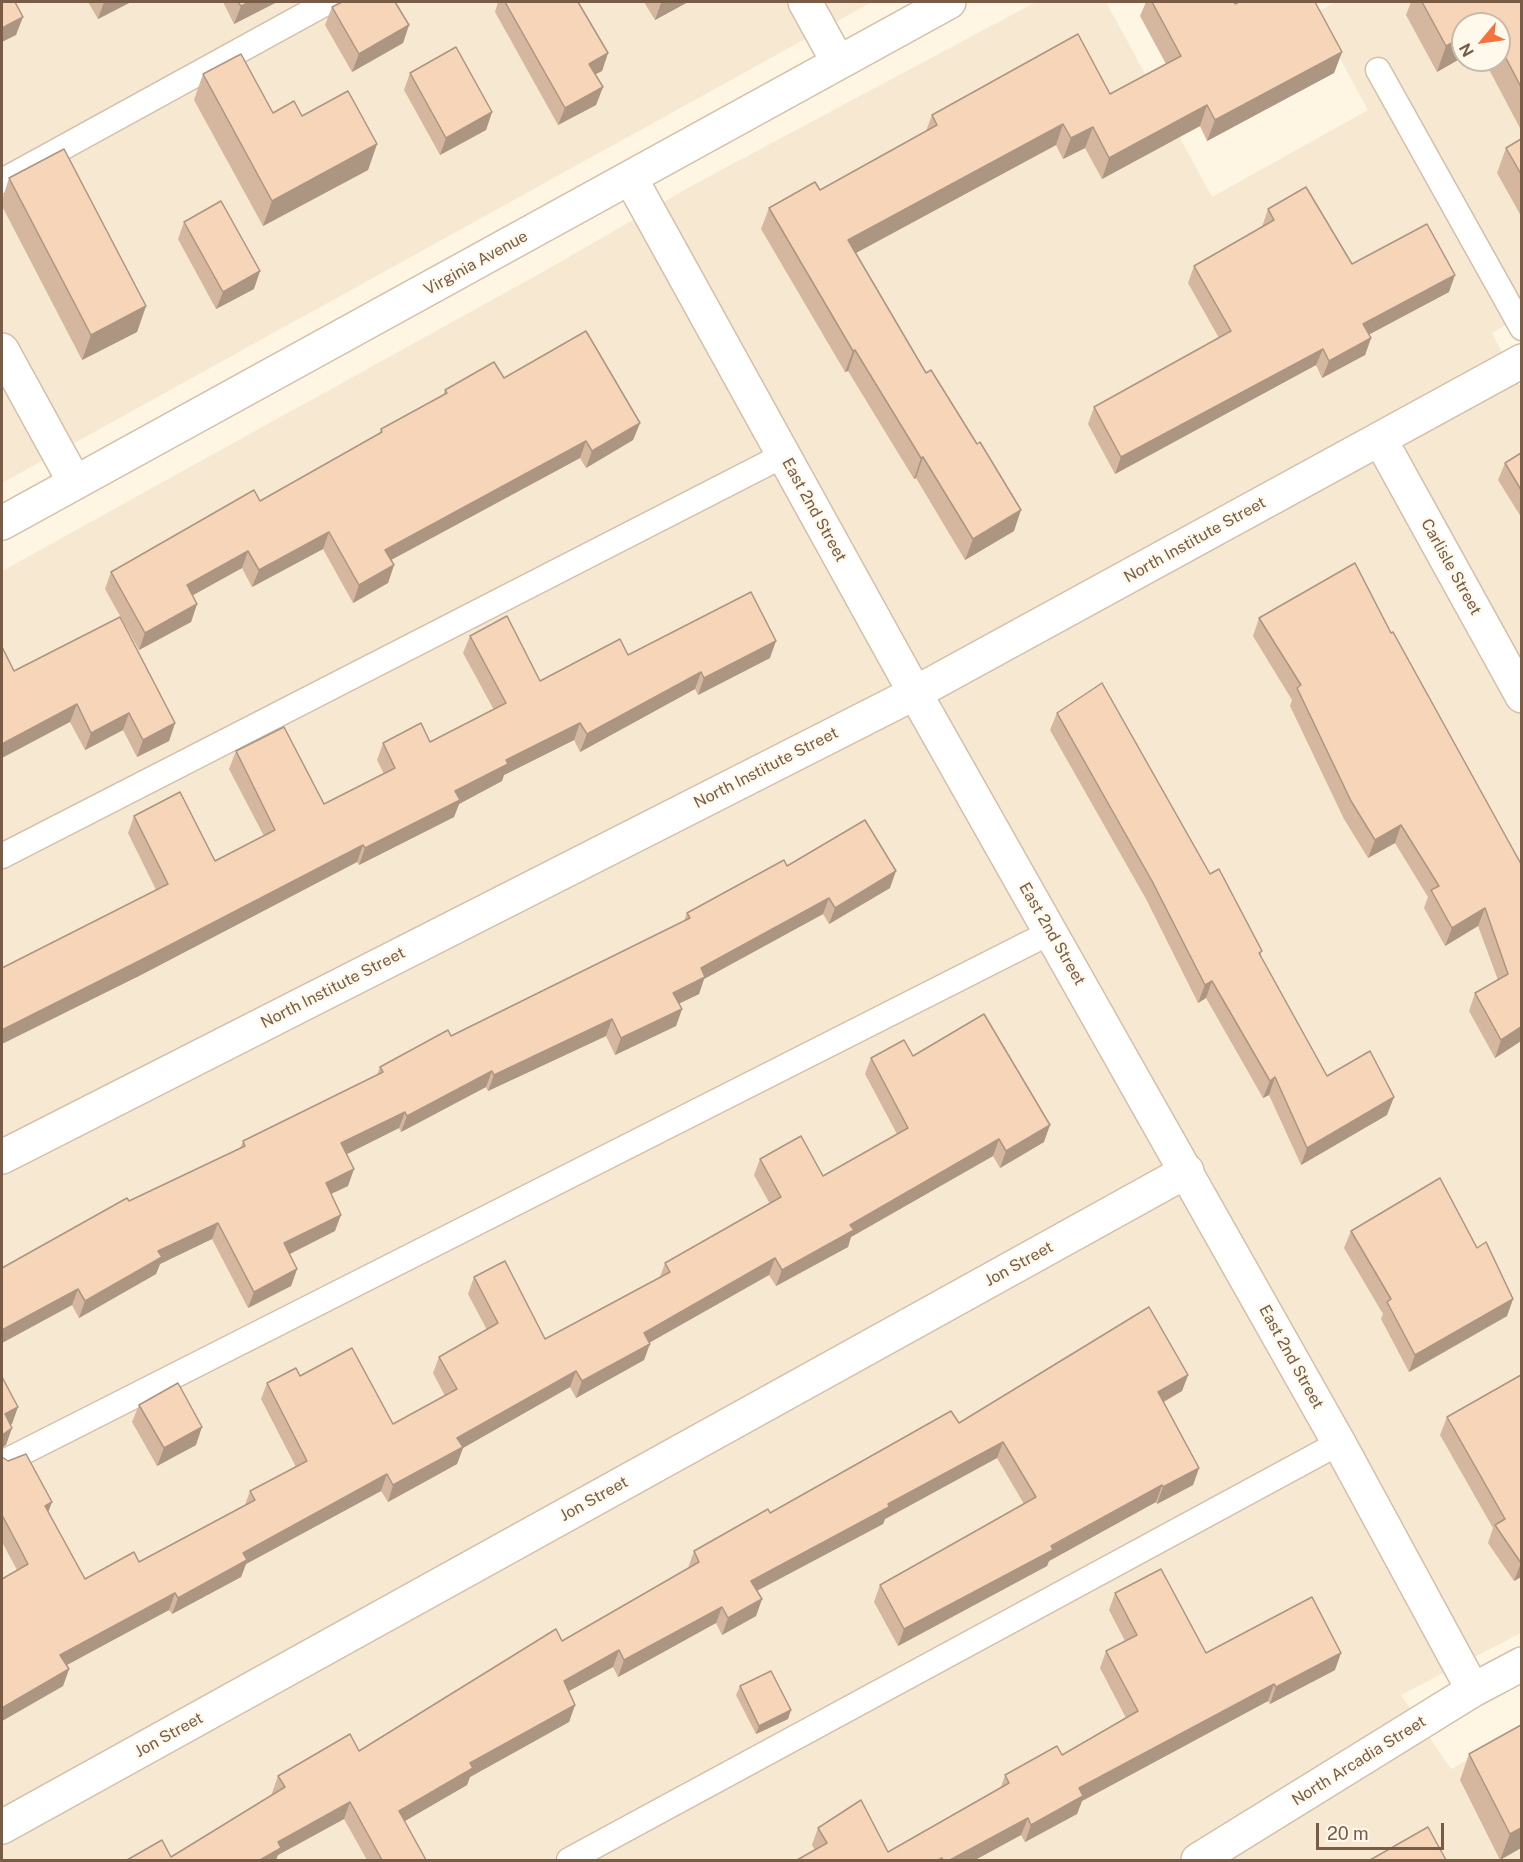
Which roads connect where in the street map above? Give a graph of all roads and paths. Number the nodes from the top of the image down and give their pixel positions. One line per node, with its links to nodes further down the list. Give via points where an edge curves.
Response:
1 (328, 2): 7 (lane)
2 (805, 2): 4 (street)
3 (949, 2): 4 (street, Virginia Avenue)
4 (838, 62): 6 (street, Virginia Avenue)
5 (1378, 70): 8 (lane)
6 (631, 179): 12 (street, East 2nd Street); 13 (street, Virginia Avenue)
7 (2, 181)
8 (1521, 328)
9 (2, 350): 13 (street)
10 (1521, 361): 11 (street, North Institute Street)
11 (1380, 439): 15 (street, North Institute Street); 16 (street, Carlisle Street)
12 (784, 455): 15 (street, East 2nd Street); 17 (lane)
13 (75, 483): 14 (street, Virginia Avenue)
14 (2, 523)
15 (915, 693): 18 (street, East 2nd Street); 19 (street, North Institute Street)
16 (1521, 696)
17 (2, 856)
18 (1051, 933): 20 (street, East 2nd Street); 22 (lane)
19 (2, 1157)
20 (1187, 1171): 21 (street, East 2nd Street); 25 (street, Jon Street)
21 (1339, 1443): 24 (street, East 2nd Street); 26 (lane)
22 (2, 1463)
23 (1521, 1664): 24 (street, North Arcadia Street)
24 (1473, 1690): 27 (street, North Arcadia Street)
25 (2, 1827)
26 (569, 1860)
27 (1198, 1860)

